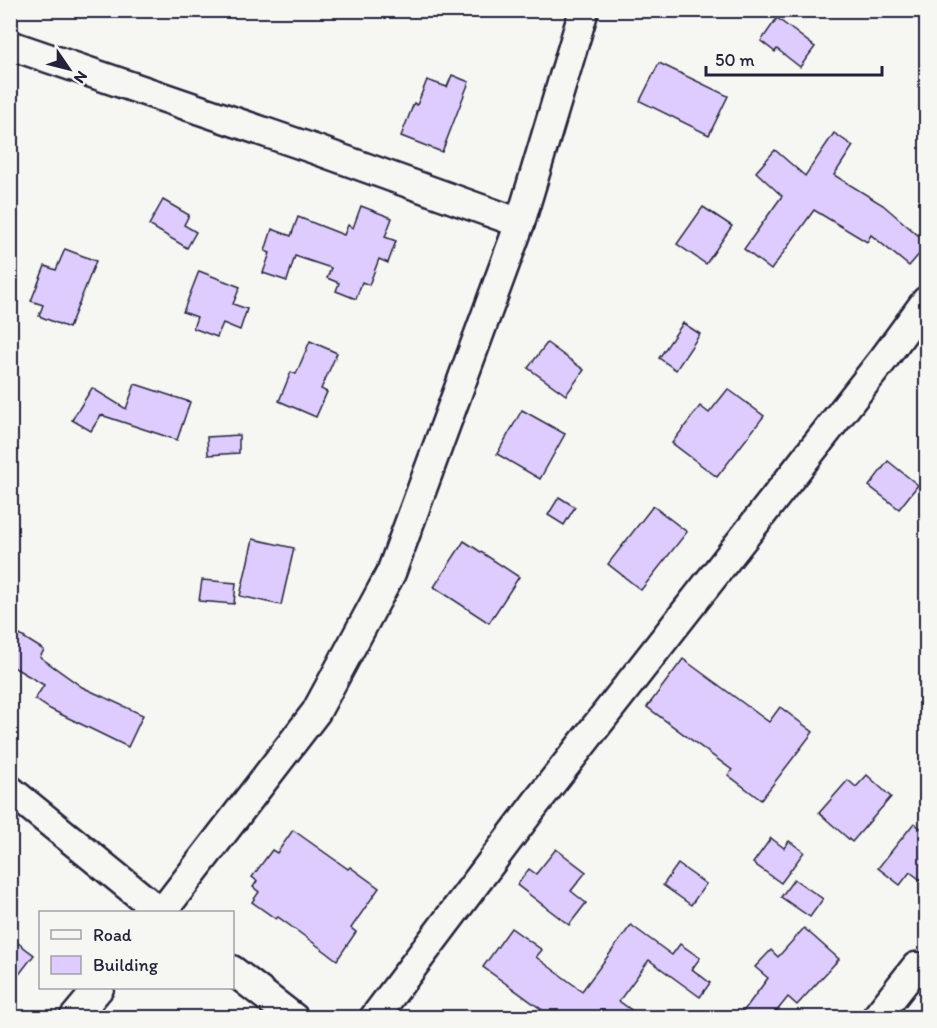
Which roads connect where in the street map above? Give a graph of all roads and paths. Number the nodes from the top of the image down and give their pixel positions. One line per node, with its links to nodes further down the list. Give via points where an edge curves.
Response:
1 (584, 10): 3 (street)
2 (10, 45): 3 (street)
3 (520, 223): 7 (street, via 391,573 316,712)
4 (927, 301): 13 (street)
5 (10, 790): 6 (street)
6 (160, 911)
7 (162, 911)
8 (923, 965): 14 (street)
9 (234, 972): 12 (street)
10 (97, 989): 11 (street)
11 (74, 1017)
12 (294, 1017)
13 (374, 1017)
14 (876, 1017)

